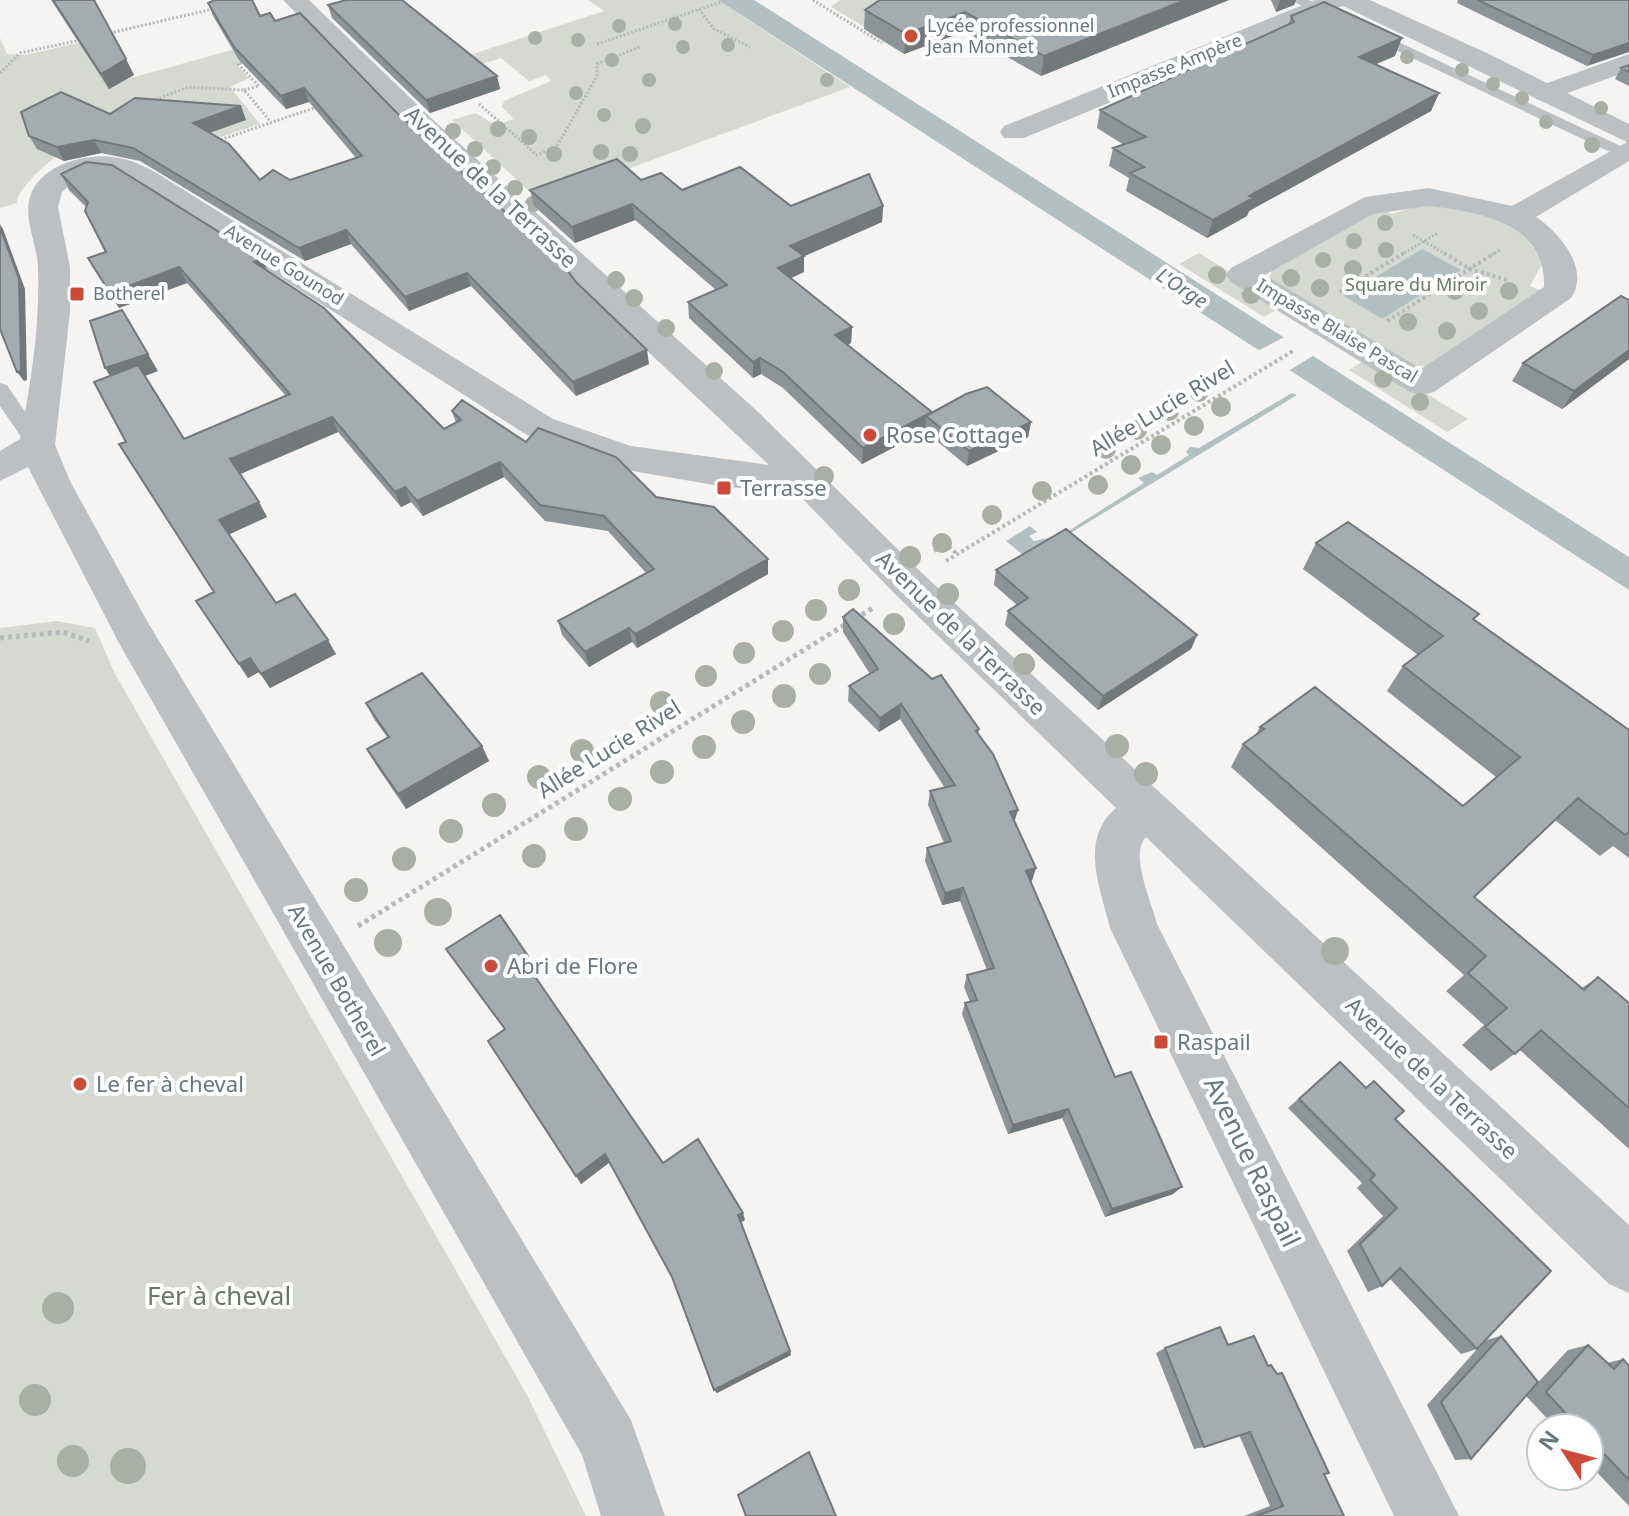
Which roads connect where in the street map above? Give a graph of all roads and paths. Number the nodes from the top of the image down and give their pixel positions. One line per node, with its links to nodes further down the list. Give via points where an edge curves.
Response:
1 (295, 0): 36 (street, Avenue de la Terrasse)
2 (727, 0): 7 (path)
3 (813, 0): 10 (path)
4 (1350, 0): 18 (street)
5 (1316, 3): 23 (street, Impasse Ampère); 25 (lane)
6 (222, 7): 8 (path)
7 (699, 9): 11 (path); 13 (path, via 720,36)
8 (98, 36)
9 (82, 39): 16 (path, via 20,53)
10 (882, 43)
11 (597, 44)
12 (640, 47): 20 (path, via 597,64 597,76 556,148 537,155)
13 (750, 47)
14 (252, 59): 17 (path, via 238,64 259,86)
15 (1629, 62): 18 (street)
16 (0, 73)
17 (244, 90): 21 (path, via 188,87); 22 (path)
18 (1545, 93): 25 (street)
19 (326, 104): 22 (path)
20 (479, 104)
21 (143, 106)
22 (271, 122): 24 (path)
23 (1014, 132)
24 (215, 142)
25 (1628, 148): 28 (street)
26 (1382, 202): 27 (street, Impasse Blaise Pascal, via 1429,197); 29 (path); 32 (street, Impasse Blaise Pascal, via 1365,206 1242,275)
27 (1483, 206): 28 (street, Impasse Blaise Pascal); 29 (path, Allée Lucie Rivel)
28 (1525, 223): 30 (path); 31 (street, via 1553,252)
29 (1422, 243): 30 (path); 32 (path, Allée Lucie Rivel)
30 (1470, 269): 31 (path); 33 (path)
31 (1560, 291): 33 (street, Impasse Blaise Pascal, via 1422,384)
32 (1306, 328): 33 (street, Impasse Blaise Pascal); 37 (path, Allée Lucie Rivel, via 1268,365)
33 (1353, 342)
34 (0, 390): 35 (lane)
35 (19, 457): 36 (street, Avenue Gounod, via 53,346 54,264 44,201 56,180 103,165 120,166 170,194 540,427 626,458); 44 (street, Avenue Botherel, via 53,483 133,632 609,1442)
36 (804, 480): 41 (street, Avenue de la Terrasse)
37 (951, 558)
38 (879, 604): 42 (path, Allée Lucie Rivel)
39 (0, 638): 40 (path, via 63,632)
40 (85, 639)
41 (1146, 809): 43 (street, Avenue de la Terrasse); 45 (street, Avenue Raspail, via 1121,831 1116,855 1134,928)
42 (359, 925)
43 (1629, 1264)
44 (633, 1516)
45 (1427, 1516)

